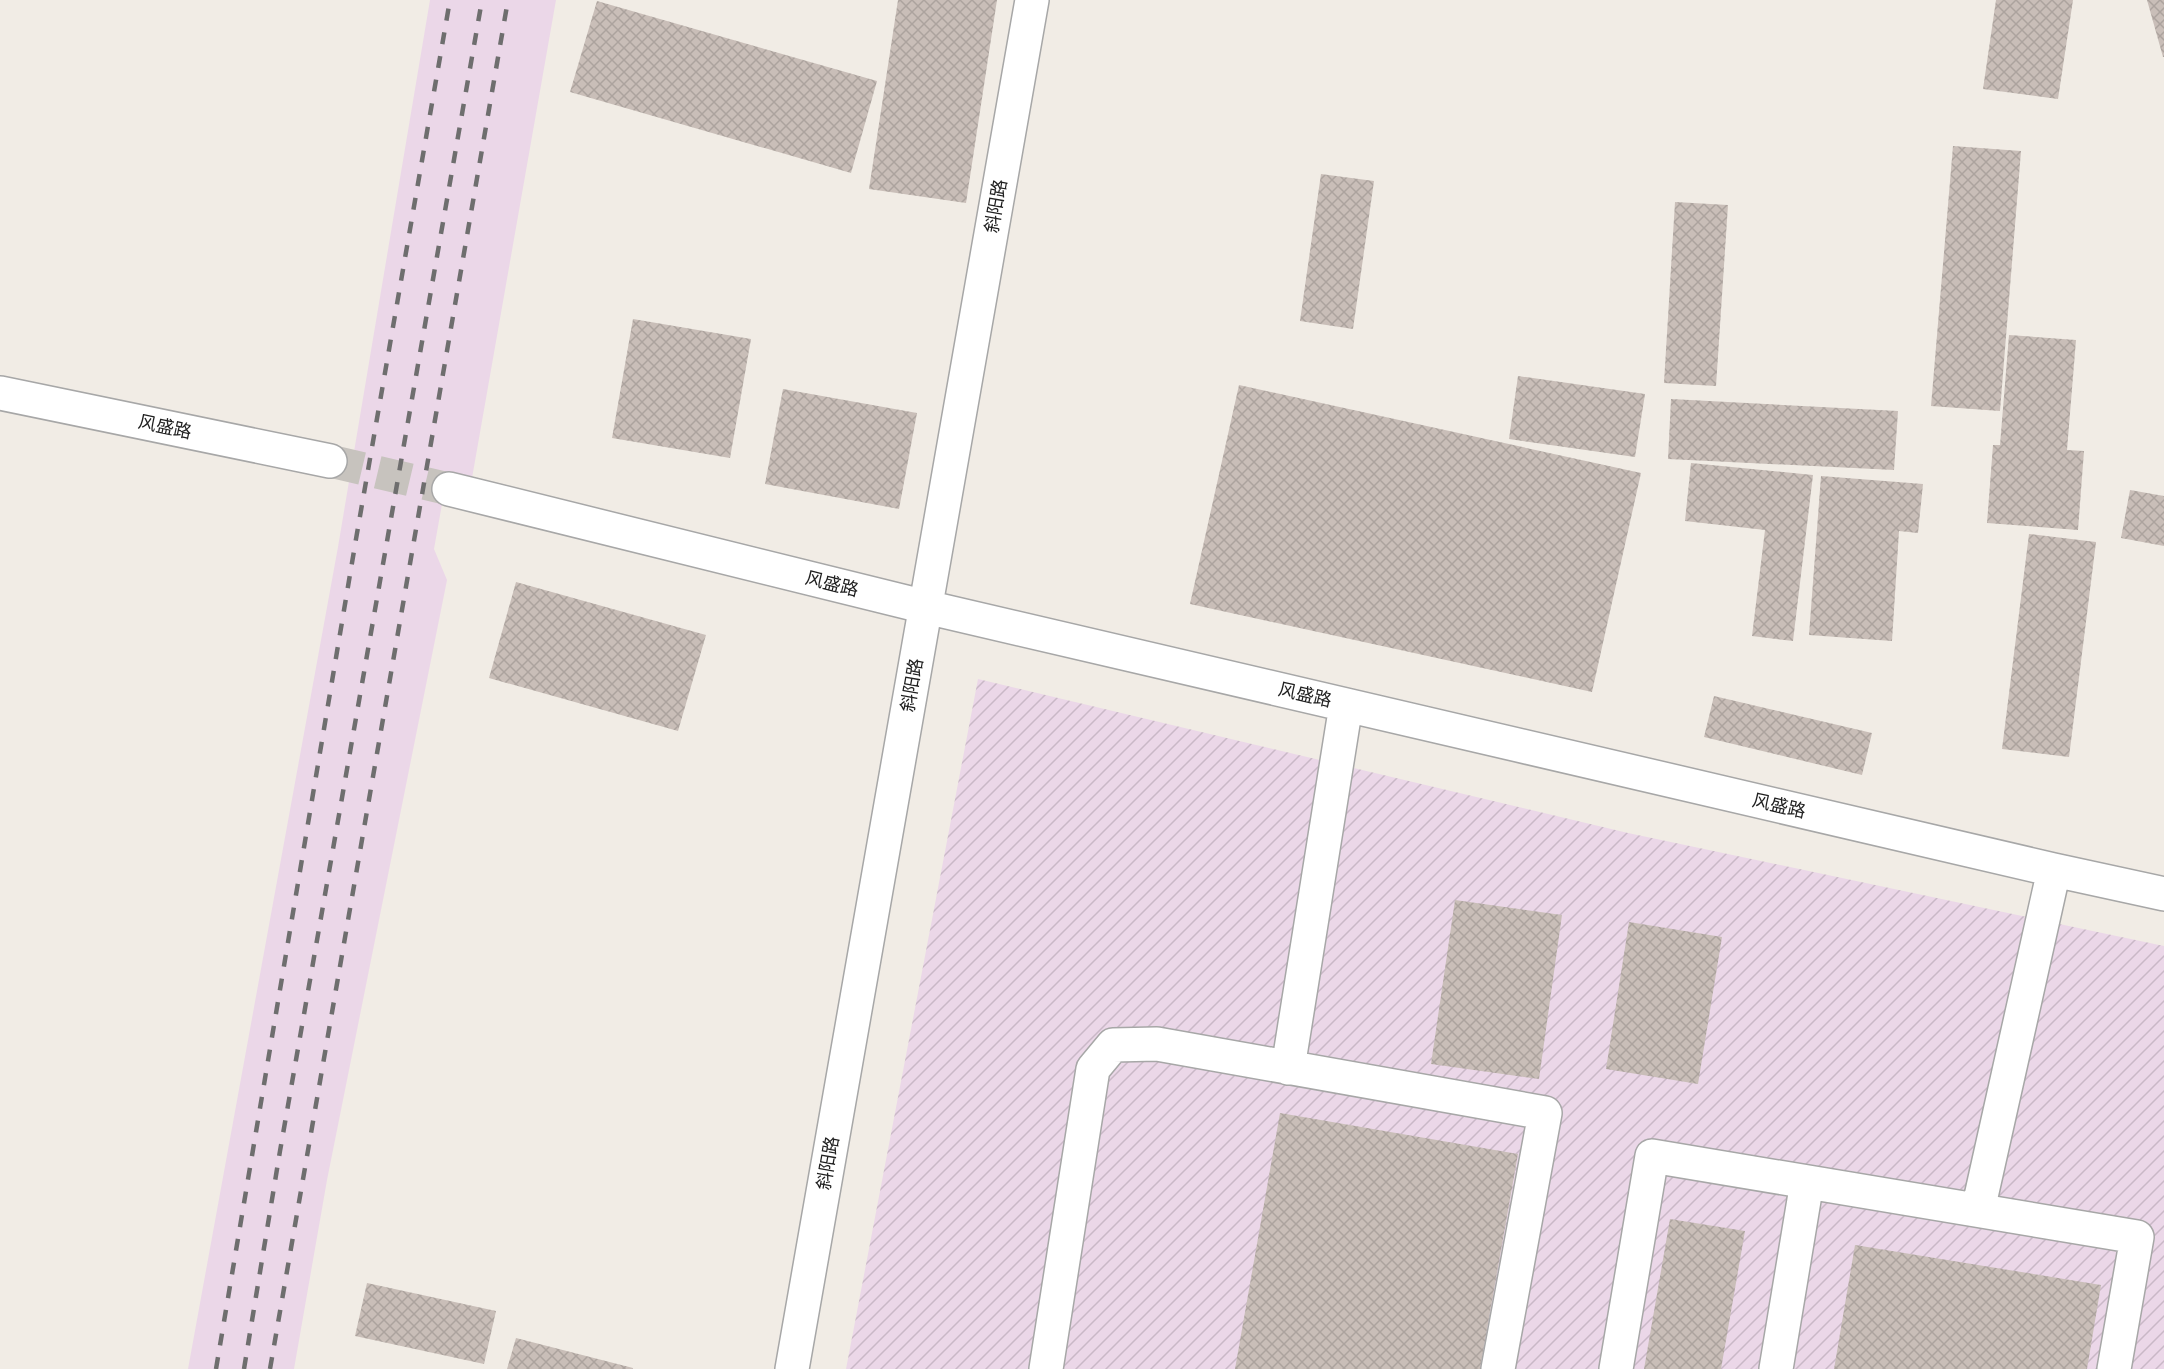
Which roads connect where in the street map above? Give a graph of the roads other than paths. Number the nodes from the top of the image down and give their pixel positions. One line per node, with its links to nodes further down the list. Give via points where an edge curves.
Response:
1 (1032, 0): 5 (street, 斜阳路)
2 (0, 393): 3 (street, 风盛路)
3 (330, 461)
4 (448, 489): 5 (street, 风盛路)
5 (926, 607): 6 (street, 风盛路); 12 (street, 斜阳路)
6 (1346, 705): 7 (street, 风盛路); 9 (street)
7 (2055, 870): 8 (street, 风盛路); 11 (street)
8 (2164, 894)
9 (1288, 1068): 13 (street, via 1157,1044 1113,1045 1093,1069); 14 (street, via 1545,1113)
10 (1807, 1182): 11 (street); 15 (street, via 1652,1156); 16 (street)
11 (1978, 1210): 17 (street, via 2137,1237)
12 (792, 1369)
13 (1046, 1369)
14 (1498, 1369)
15 (1616, 1369)
16 (1776, 1369)
17 (2114, 1369)

